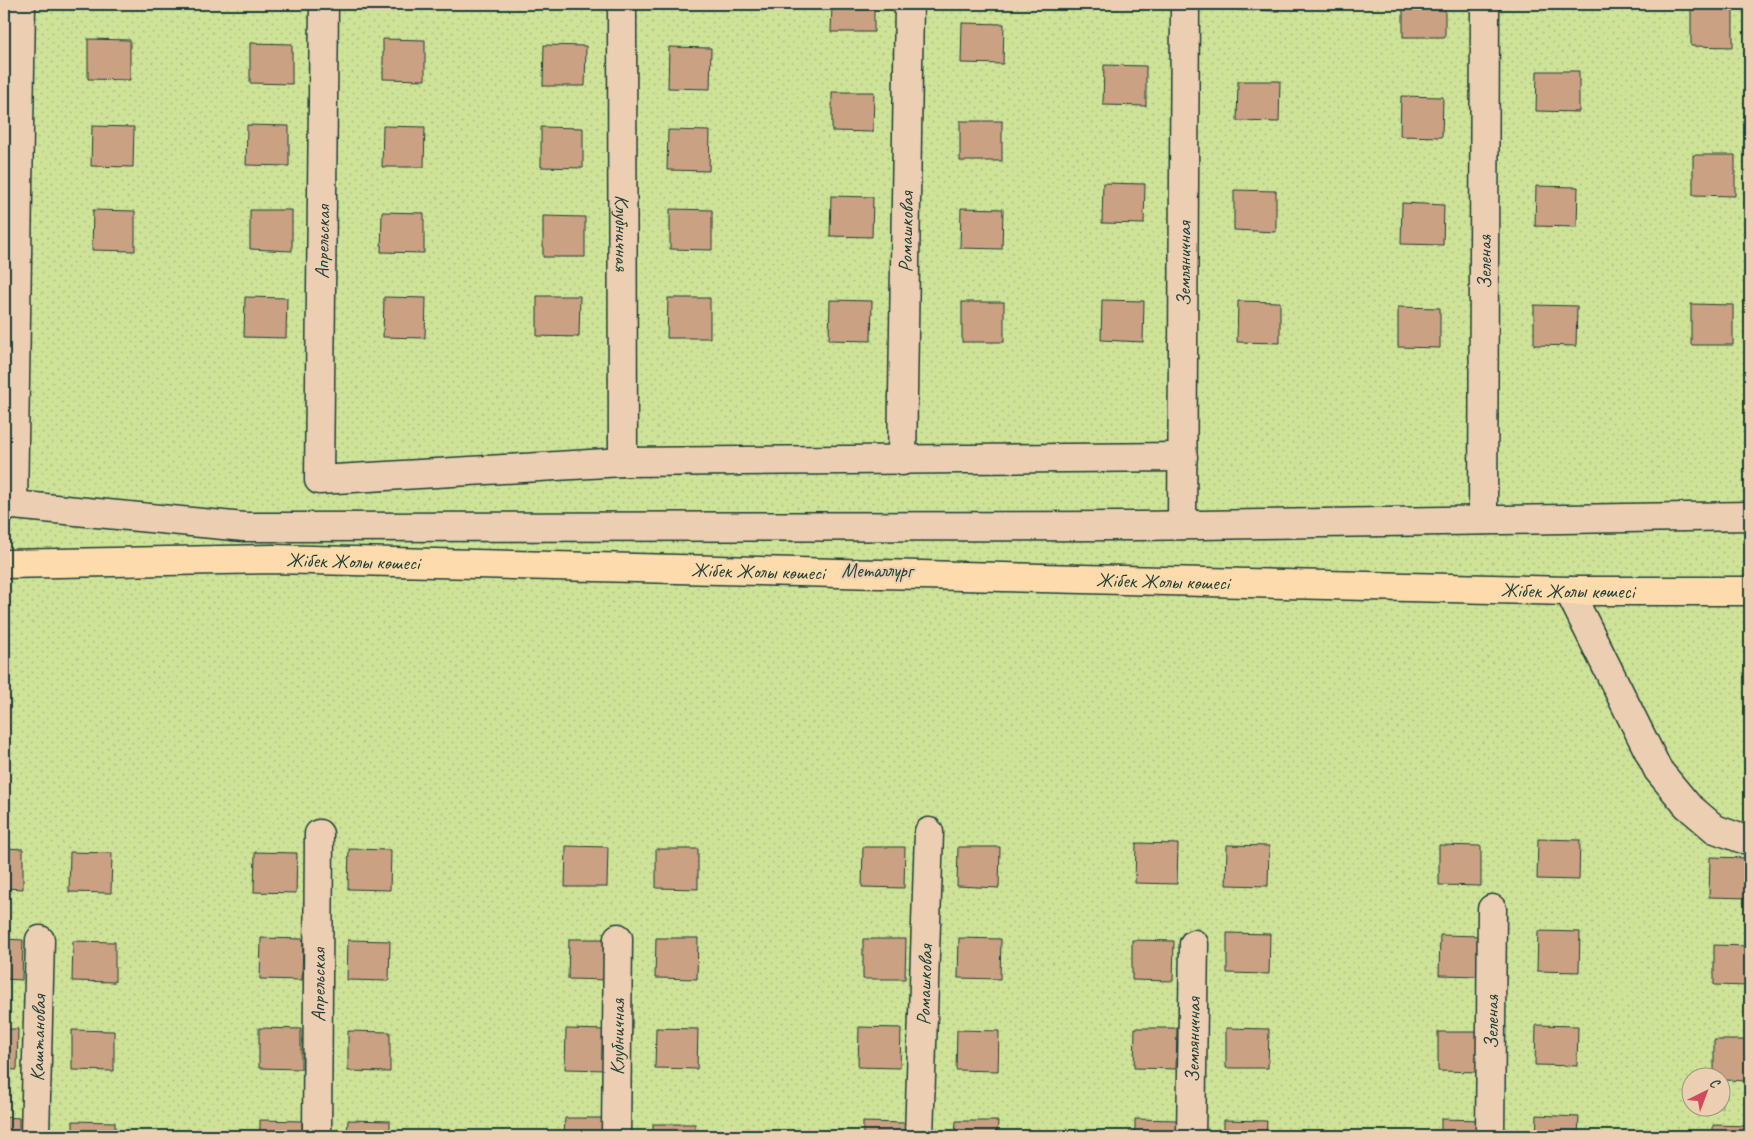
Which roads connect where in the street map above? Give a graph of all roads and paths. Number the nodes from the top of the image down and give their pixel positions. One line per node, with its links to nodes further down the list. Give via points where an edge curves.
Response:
1 (21, 4): 10 (street)
2 (324, 4): 9 (street, Апрельская, via 320,480)
3 (622, 4): 9 (street, Клубничная)
4 (909, 4): 8 (street, Ромашковая)
5 (1185, 4): 7 (street, Земляничная)
6 (1485, 4): 12 (street, Зеленая)
7 (1183, 457): 8 (street); 13 (street, Земляничная)
8 (902, 460): 9 (street)
9 (623, 462)
10 (8, 503): 13 (street, via 244,527)
11 (1750, 516): 12 (street)
12 (1483, 520): 13 (street)
13 (1182, 525)
14 (4, 564): 15 (highway, Жібек Жолы көшесі, via 272,559)
15 (1569, 591): 16 (highway, Жібек Жолы көшесі); 19 (street, via 1658,770 1686,805 1715,829)
16 (1750, 591)
17 (929, 832): 27 (street, Ромашковая)
18 (319, 834): 25 (street, Апрельская)
19 (1750, 839)
20 (1492, 908): 29 (street, Зеленая)
21 (618, 938): 26 (street, Клубничная)
22 (40, 940): 24 (street, Каштановая)
23 (1194, 944): 28 (street, Земляничная)
24 (35, 1136)
25 (317, 1136)
26 (616, 1136)
27 (919, 1136)
28 (1191, 1136)
29 (1490, 1136)

